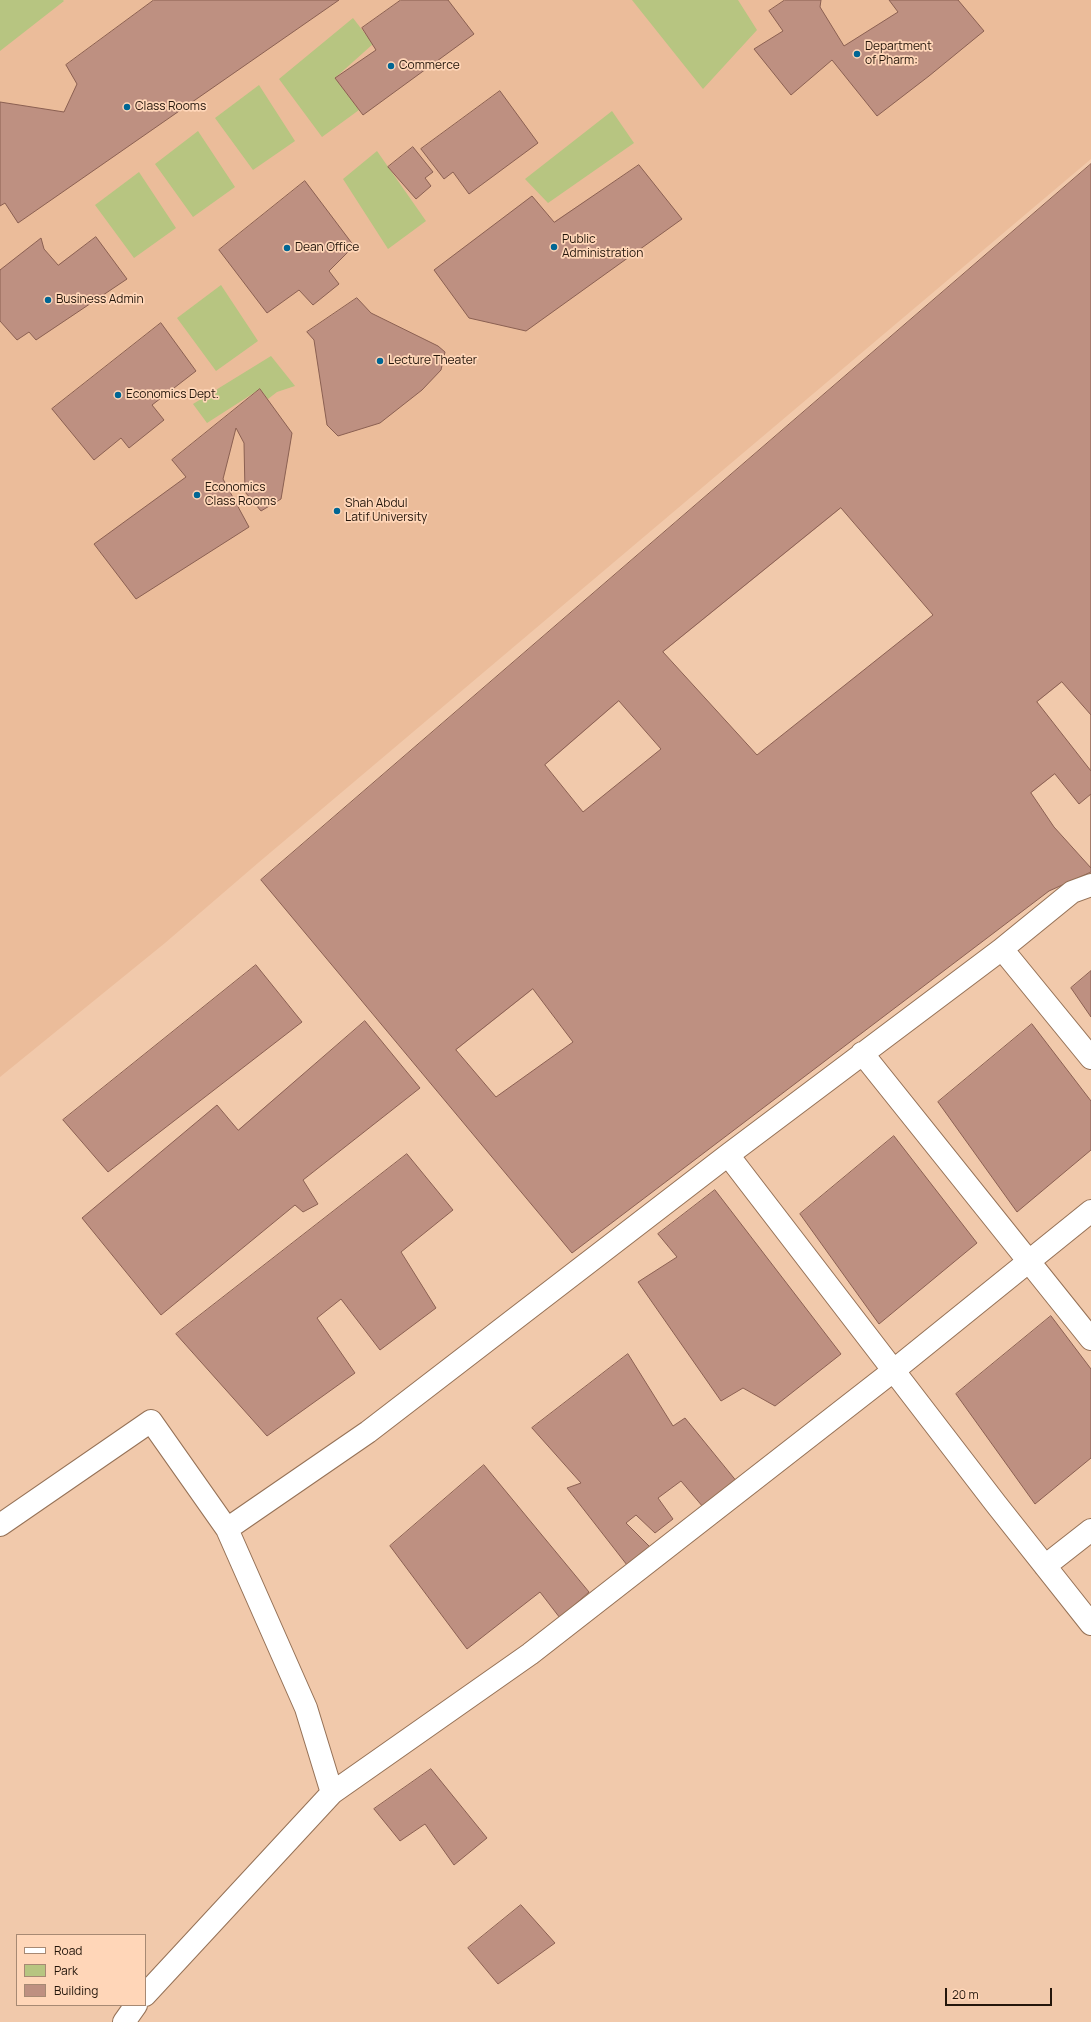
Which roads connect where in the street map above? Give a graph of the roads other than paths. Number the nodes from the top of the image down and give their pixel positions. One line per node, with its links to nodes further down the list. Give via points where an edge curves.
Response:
1 (1091, 885): 2 (street, via 1072,892)
2 (1002, 949): 3 (street); 4 (street)
3 (862, 1054): 5 (street); 7 (street)
4 (1091, 1058)
5 (728, 1155): 9 (street); 11 (street, via 368,1432)
6 (1091, 1211): 7 (street)
7 (1029, 1261): 8 (street); 9 (street)
8 (1091, 1339)
9 (893, 1371): 13 (street); 15 (street, via 530,1654)
10 (0, 1525): 11 (street, via 151,1421)
11 (227, 1529): 15 (street, via 306,1708)
12 (1091, 1530): 13 (street)
13 (1045, 1566): 14 (street)
14 (1091, 1624)
15 (332, 1793): 16 (street)
16 (146, 1994)
17 (135, 2006): 18 (street)
18 (124, 2022)

